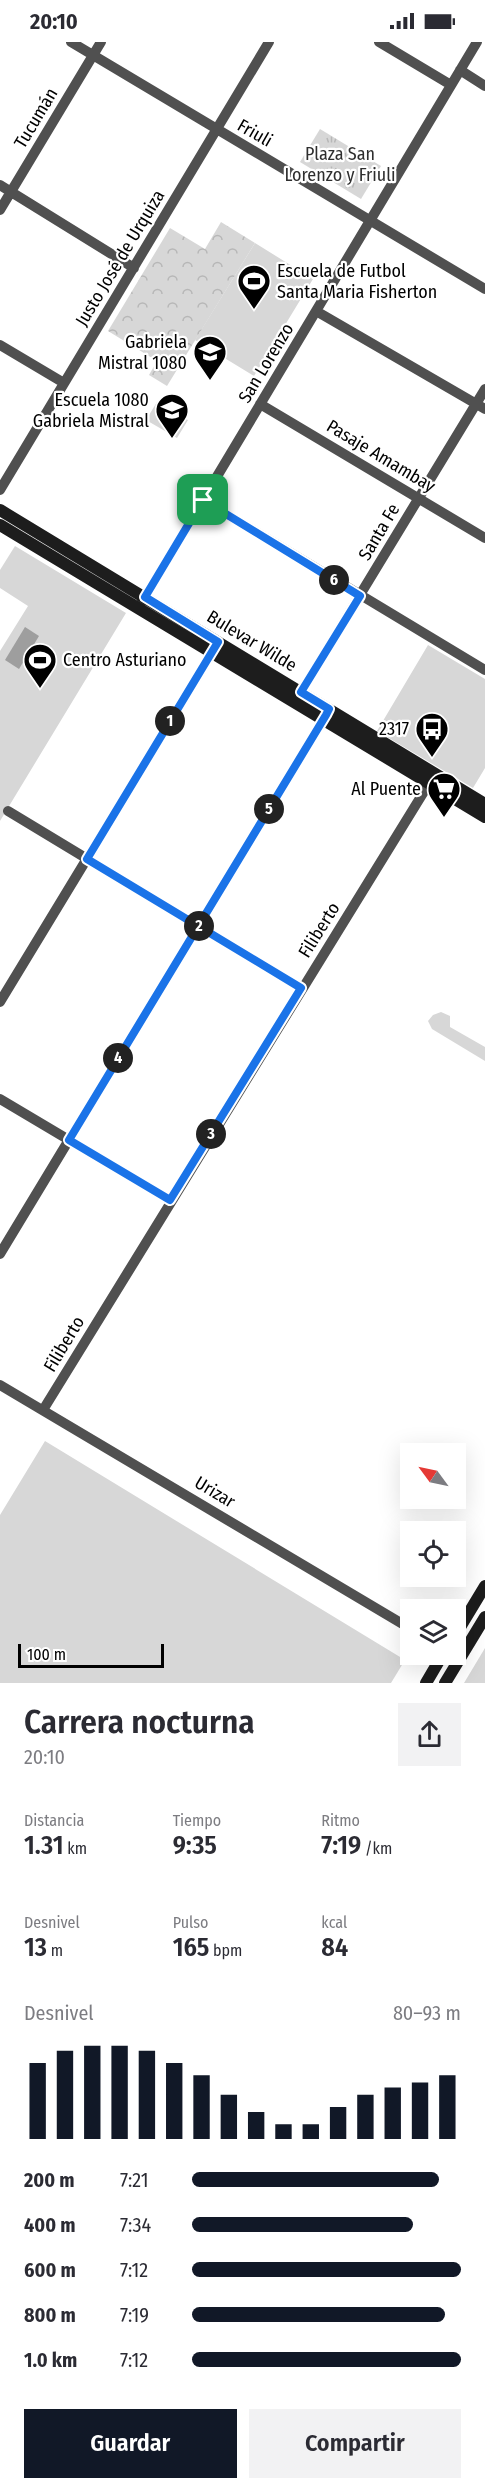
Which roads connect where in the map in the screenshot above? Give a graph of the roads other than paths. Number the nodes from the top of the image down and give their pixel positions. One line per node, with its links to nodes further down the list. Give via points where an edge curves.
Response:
1 (71, 42): 6 (street, Friuli)
2 (101, 42): 6 (street, Tucumán)
3 (269, 42): 10 (street, Justo José de Urquiza)
4 (380, 42): 8 (street)
5 (477, 42): 7 (street, San Lorenzo)
6 (93, 55): 10 (street, Friuli); 12 (street, Tucumán)
7 (460, 70): 8 (street, San Lorenzo); 9 (street)
8 (451, 85): 14 (street, San Lorenzo)
9 (485, 86)
10 (216, 130): 14 (street, Friuli); 15 (street, Justo José de Urquiza)
11 (0, 185): 12 (street)
12 (11, 192): 13 (street, Tucumán); 15 (street)
13 (0, 210)
14 (370, 220): 16 (street, Friuli); 17 (street, San Lorenzo)
15 (134, 268): 19 (street, Justo José de Urquiza)
16 (485, 289)
17 (316, 311): 21 (street, San Lorenzo); 22 (street)
18 (0, 345): 19 (street)
19 (64, 383): 23 (street, Justo José de Urquiza)
20 (485, 389): 22 (street, Santa Fe)
21 (260, 404): 24 (street, Pasaje Amambay); 25 (street, San Lorenzo)
22 (480, 406): 24 (street, Santa Fe)
23 (0, 490)
24 (419, 498): 28 (street, Pasaje Amambay); 29 (street, Santa Fe)
25 (203, 500): 29 (street); 30 (street, San Lorenzo)
26 (0, 510): 30 (main road, Bulevar Wilde)
27 (0, 525): 30 (main road, Bulevar Wilde)
28 (485, 538)
29 (360, 596): 32 (street); 33 (street, Santa Fe)
30 (142, 603): 31 (main road, Bulevar Wilde)
31 (215, 647): 33 (main road, Bulevar Wilde); 34 (main road, Bulevar Wilde); 39 (street)
32 (485, 670)
33 (301, 692): 34 (main road, Bulevar Wilde)
34 (326, 714): 35 (main road, Bulevar Wilde); 40 (street)
35 (432, 778): 36 (main road, Bulevar Wilde); 38 (main road, Bulevar Wilde); 41 (street, Filiberto)
36 (485, 804)
37 (8, 811): 39 (street)
38 (485, 817)
39 (87, 859): 40 (street); 42 (street)
40 (198, 926): 41 (street); 44 (street)
41 (301, 988): 45 (street, Filiberto)
42 (0, 1002)
43 (0, 1099): 44 (street)
44 (69, 1140): 45 (street); 46 (street)
45 (170, 1200): 48 (street, Filiberto)
46 (0, 1254)
47 (0, 1385): 48 (street, Urizar)
48 (43, 1410): 52 (street, Urizar)
49 (485, 1586): 50 (main road)
50 (466, 1617)
51 (485, 1617): 53 (main road)
52 (400, 1622)
53 (466, 1644)
54 (437, 1665): 56 (main road)
55 (453, 1665): 57 (main road)
56 (426, 1683)
57 (445, 1683)

